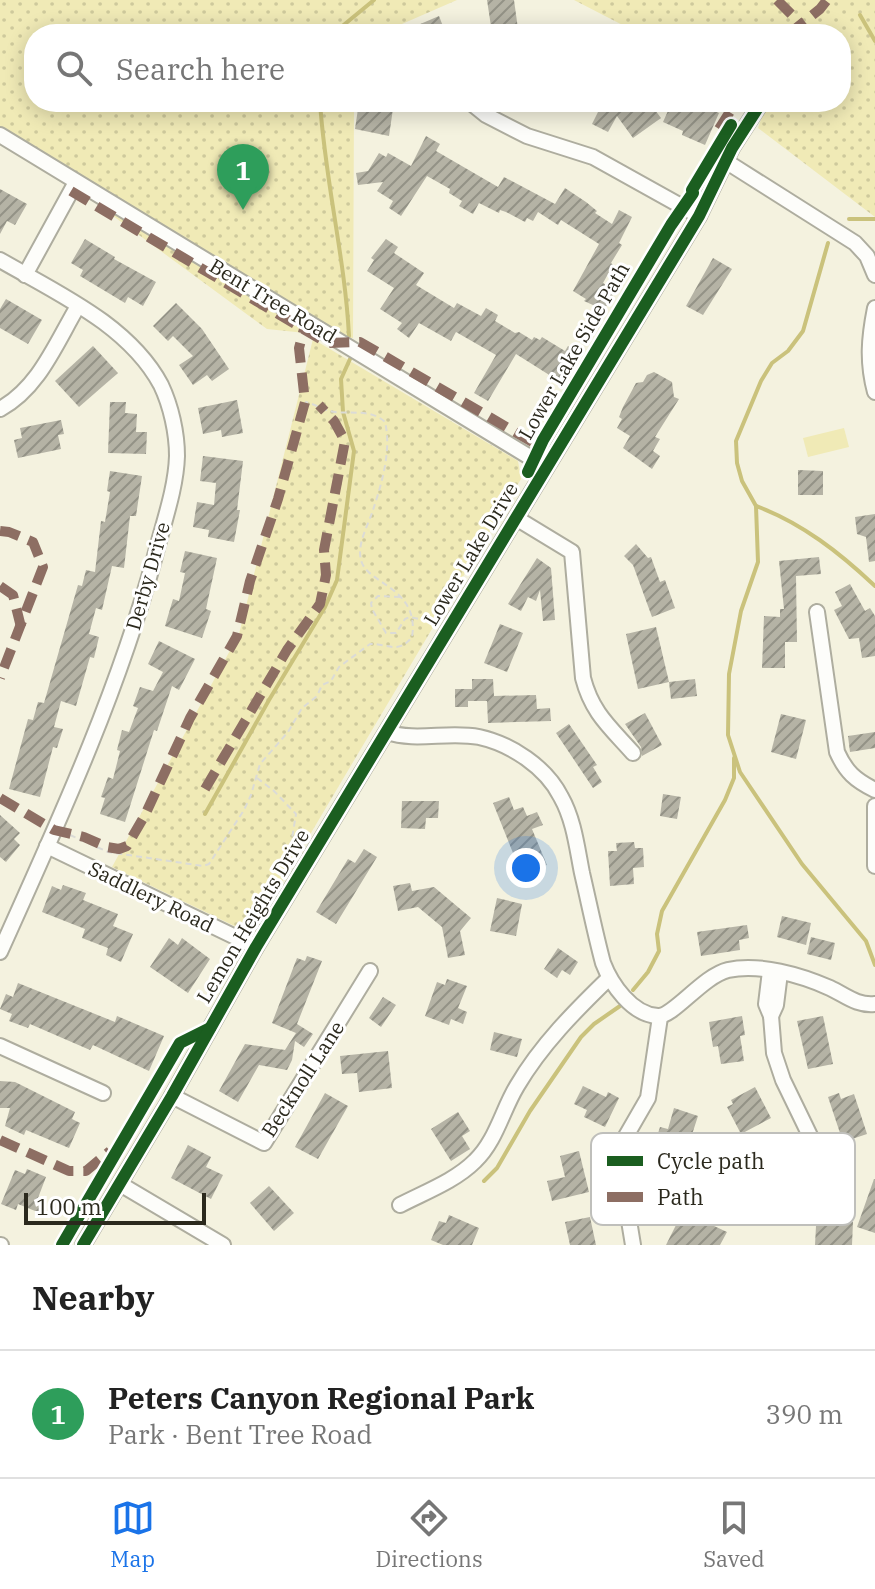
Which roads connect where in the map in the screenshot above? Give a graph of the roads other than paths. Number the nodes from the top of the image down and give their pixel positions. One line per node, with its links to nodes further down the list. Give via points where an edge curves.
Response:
1 (482, 112): 6 (street, via 527,136 593,157)
2 (755, 112): 4 (street, Lower Lake Drive)
3 (0, 135): 5 (street, Bent Tree Road)
4 (727, 162): 6 (street, Lower Lake Drive); 9 (street, via 855,243)
5 (76, 182): 8 (street); 14 (street, Bent Tree Road)
6 (699, 216): 14 (street, Lower Lake Drive)
7 (0, 260): 8 (street, Derby Drive)
8 (25, 275): 10 (street, Derby Drive)
9 (875, 275)
10 (78, 306): 13 (street, via 35,380); 21 (street, Derby Drive, via 134,348 148,366 169,405 177,454 159,541 127,645)
11 (875, 308): 12 (street, via 868,336)
12 (875, 392)
13 (0, 409)
14 (546, 467): 15 (street, Lower Lake Drive)
15 (516, 518): 17 (street, Lower Lake Drive); 18 (street, via 572,552 587,694 594,710)
16 (817, 612): 19 (street, via 837,752 853,778)
17 (387, 732): 23 (street, Lemon Heights Drive); 27 (street, via 495,742 527,759 552,783 572,826)
18 (633, 753)
19 (875, 790)
20 (875, 806): 22 (street)
21 (47, 846): 23 (street, Saddlery Road); 24 (street, Derby Drive)
22 (875, 866)
23 (256, 947): 32 (street, Lemon Heights Drive)
24 (0, 952)
25 (370, 971): 32 (street, Becknoll Lane, via 264,1143)
26 (775, 972): 28 (street, via 828,987 858,1003); 29 (street, via 727,970); 34 (street, via 766,1004 774,1053)
27 (609, 978): 29 (street, via 636,1009); 36 (street, via 564,1022 524,1075 487,1148 446,1182)
28 (875, 1004)
29 (660, 1017): 33 (street, via 648,1098)
30 (0, 1046): 31 (street)
31 (103, 1093)
32 (172, 1096): 35 (street, Lemon Heights Drive)
33 (628, 1133)
34 (809, 1133)
35 (120, 1184): 38 (street, Lemon Heights Drive); 39 (street)
36 (400, 1205)
37 (630, 1225): 40 (street)
38 (83, 1245)
39 (223, 1245)
40 (633, 1245)

